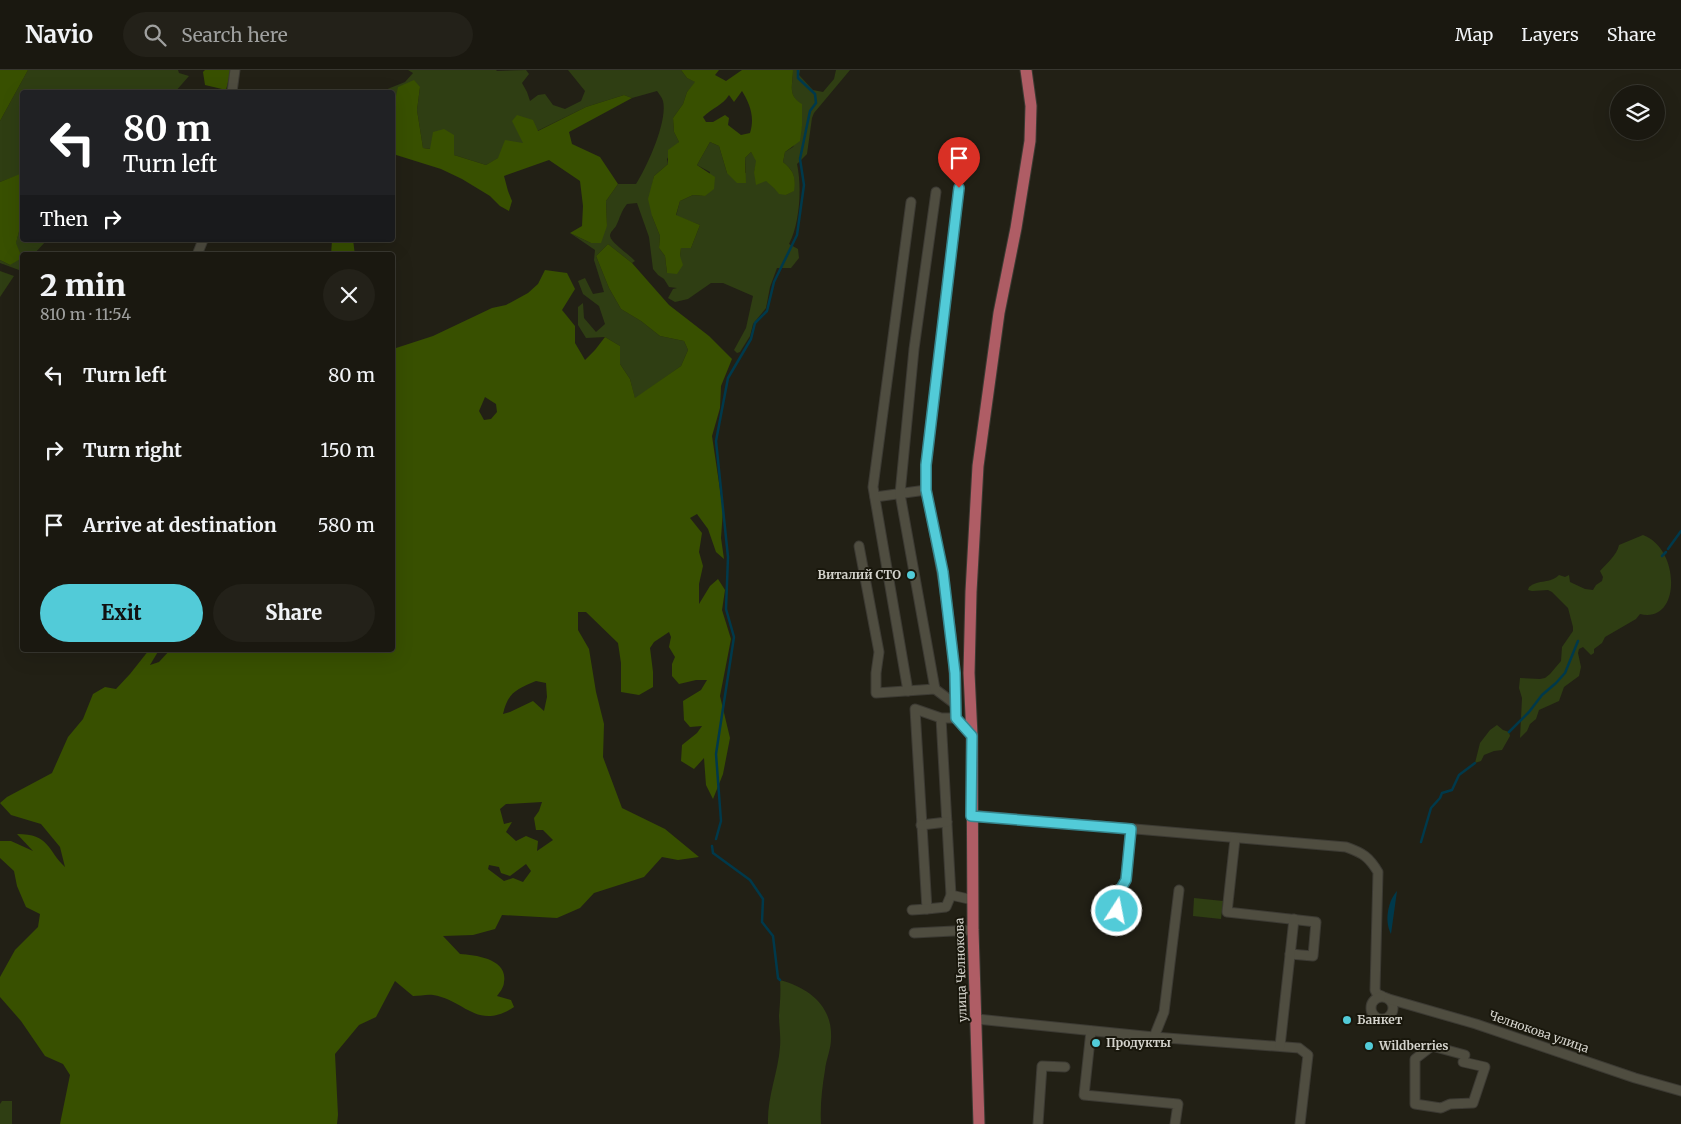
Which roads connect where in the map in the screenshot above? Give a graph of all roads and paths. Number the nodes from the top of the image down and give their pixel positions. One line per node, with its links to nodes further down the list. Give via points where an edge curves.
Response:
1 (235, 70): 3 (street)
2 (1026, 70): 16 (main road, улица Челнокова, via 1031,106 1030,141 999,313 978,466 969,673)
3 (232, 90)
4 (959, 188): 7 (street, via 926,465)
5 (936, 192): 8 (street, via 914,349)
6 (911, 202): 9 (street, via 873,488)
7 (926, 490): 8 (street); 13 (street, via 943,572 955,673)
8 (900, 494): 9 (street); 11 (street)
9 (875, 497): 12 (street)
10 (859, 546): 12 (street, via 879,652 876,693)
11 (935, 689): 12 (street); 13 (street)
12 (908, 691)
13 (955, 704): 15 (street)
14 (941, 718): 15 (street); 18 (street); 19 (street, via 915,710)
15 (956, 718): 16 (street)
16 (972, 736): 17 (main road, улица Челнокова)
17 (971, 816): 20 (street); 24 (main road, улица Челнокова)
18 (947, 822): 19 (street); 23 (street)
19 (921, 825): 25 (street)
20 (1131, 829): 21 (street); 27 (street, via 1126,880 1117,895)
21 (1235, 839): 28 (street, via 1227,912); 38 (street, Челнокова улица, via 1346,847 1371,861 1378,872 1377,994)
22 (1179, 890): 34 (street, via 1164,1012)
23 (951, 895): 24 (street); 25 (street, via 946,907)
24 (973, 900): 29 (main road, улица Челнокова)
25 (927, 909): 26 (street)
26 (912, 910)
27 (1117, 911)
28 (1294, 919): 31 (street); 31 (street, via 1316,922 1315,939 1313,956)
29 (973, 930): 30 (street); 32 (main road, улица Челнокова)
30 (914, 933)
31 (1290, 954): 35 (street)
32 (977, 1019): 33 (street); 39 (main road, улица Челнокова)
33 (1091, 1031): 34 (street); 41 (street, via 1084,1096 1178,1104)
34 (1154, 1037): 35 (street)
35 (1280, 1046): 42 (street, via 1299,1048 1308,1055)
36 (1464, 1058): 36 (street, via 1432,1046 1415,1059 1415,1104 1441,1108 1450,1104 1473,1103 1484,1067)
37 (1065, 1067): 40 (street, via 1042,1066)
38 (1681, 1090)
39 (979, 1124)
40 (1038, 1124)
41 (1175, 1124)
42 (1300, 1124)

